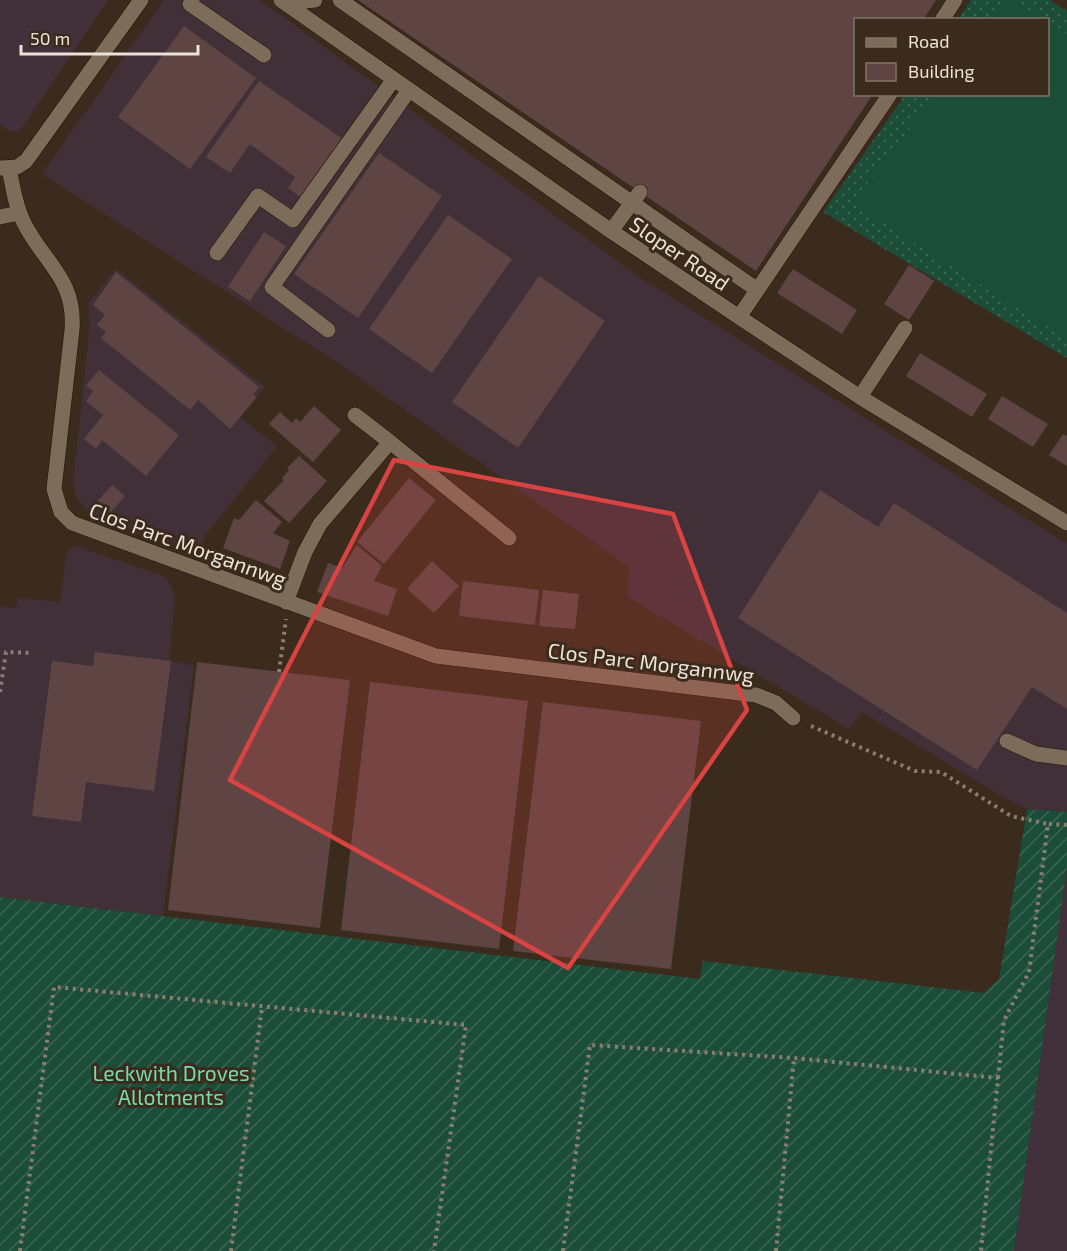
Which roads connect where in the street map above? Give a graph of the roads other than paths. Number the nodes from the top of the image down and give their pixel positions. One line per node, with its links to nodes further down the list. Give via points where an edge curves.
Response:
1 (141, 0): 12 (street, Clos Parc Morgannwg, via 26,161)
2 (192, 0): 8 (street, via 190,4)
3 (315, 0): 6 (street)
4 (340, 0): 13 (street)
5 (955, 0): 7 (street)
6 (283, 2): 9 (street, Sloper Road)
7 (943, 18)
8 (264, 55)
9 (394, 79): 10 (street, Sloper Road); 17 (street, via 293,220 258,196)
10 (409, 90): 16 (street, Sloper Road); 21 (street, via 272,287)
11 (889, 96): 18 (street)
12 (4, 168): 14 (street, Clos Parc Morgannwg)
13 (636, 198): 16 (street); 18 (street)
14 (19, 213): 15 (street); 27 (street, Clos Parc Morgannwg, via 61,276 71,305 54,489 61,512 80,528)
15 (0, 217)
16 (611, 231): 19 (street, Sloper Road)
17 (218, 253)
18 (756, 289): 19 (street)
19 (739, 318): 22 (street, Sloper Road)
20 (905, 328): 22 (street)
21 (328, 330)
22 (860, 397): 25 (street, Sloper Road)
23 (355, 415): 24 (street)
24 (390, 442): 26 (street); 27 (street, via 320,525 305,552)
25 (1067, 523)
26 (509, 538)
27 (290, 603): 28 (street, Clos Parc Morgannwg, via 436,656 756,694 776,703)
28 (793, 718)
29 (1007, 741): 30 (street, via 1036,754)
30 (1067, 758)

